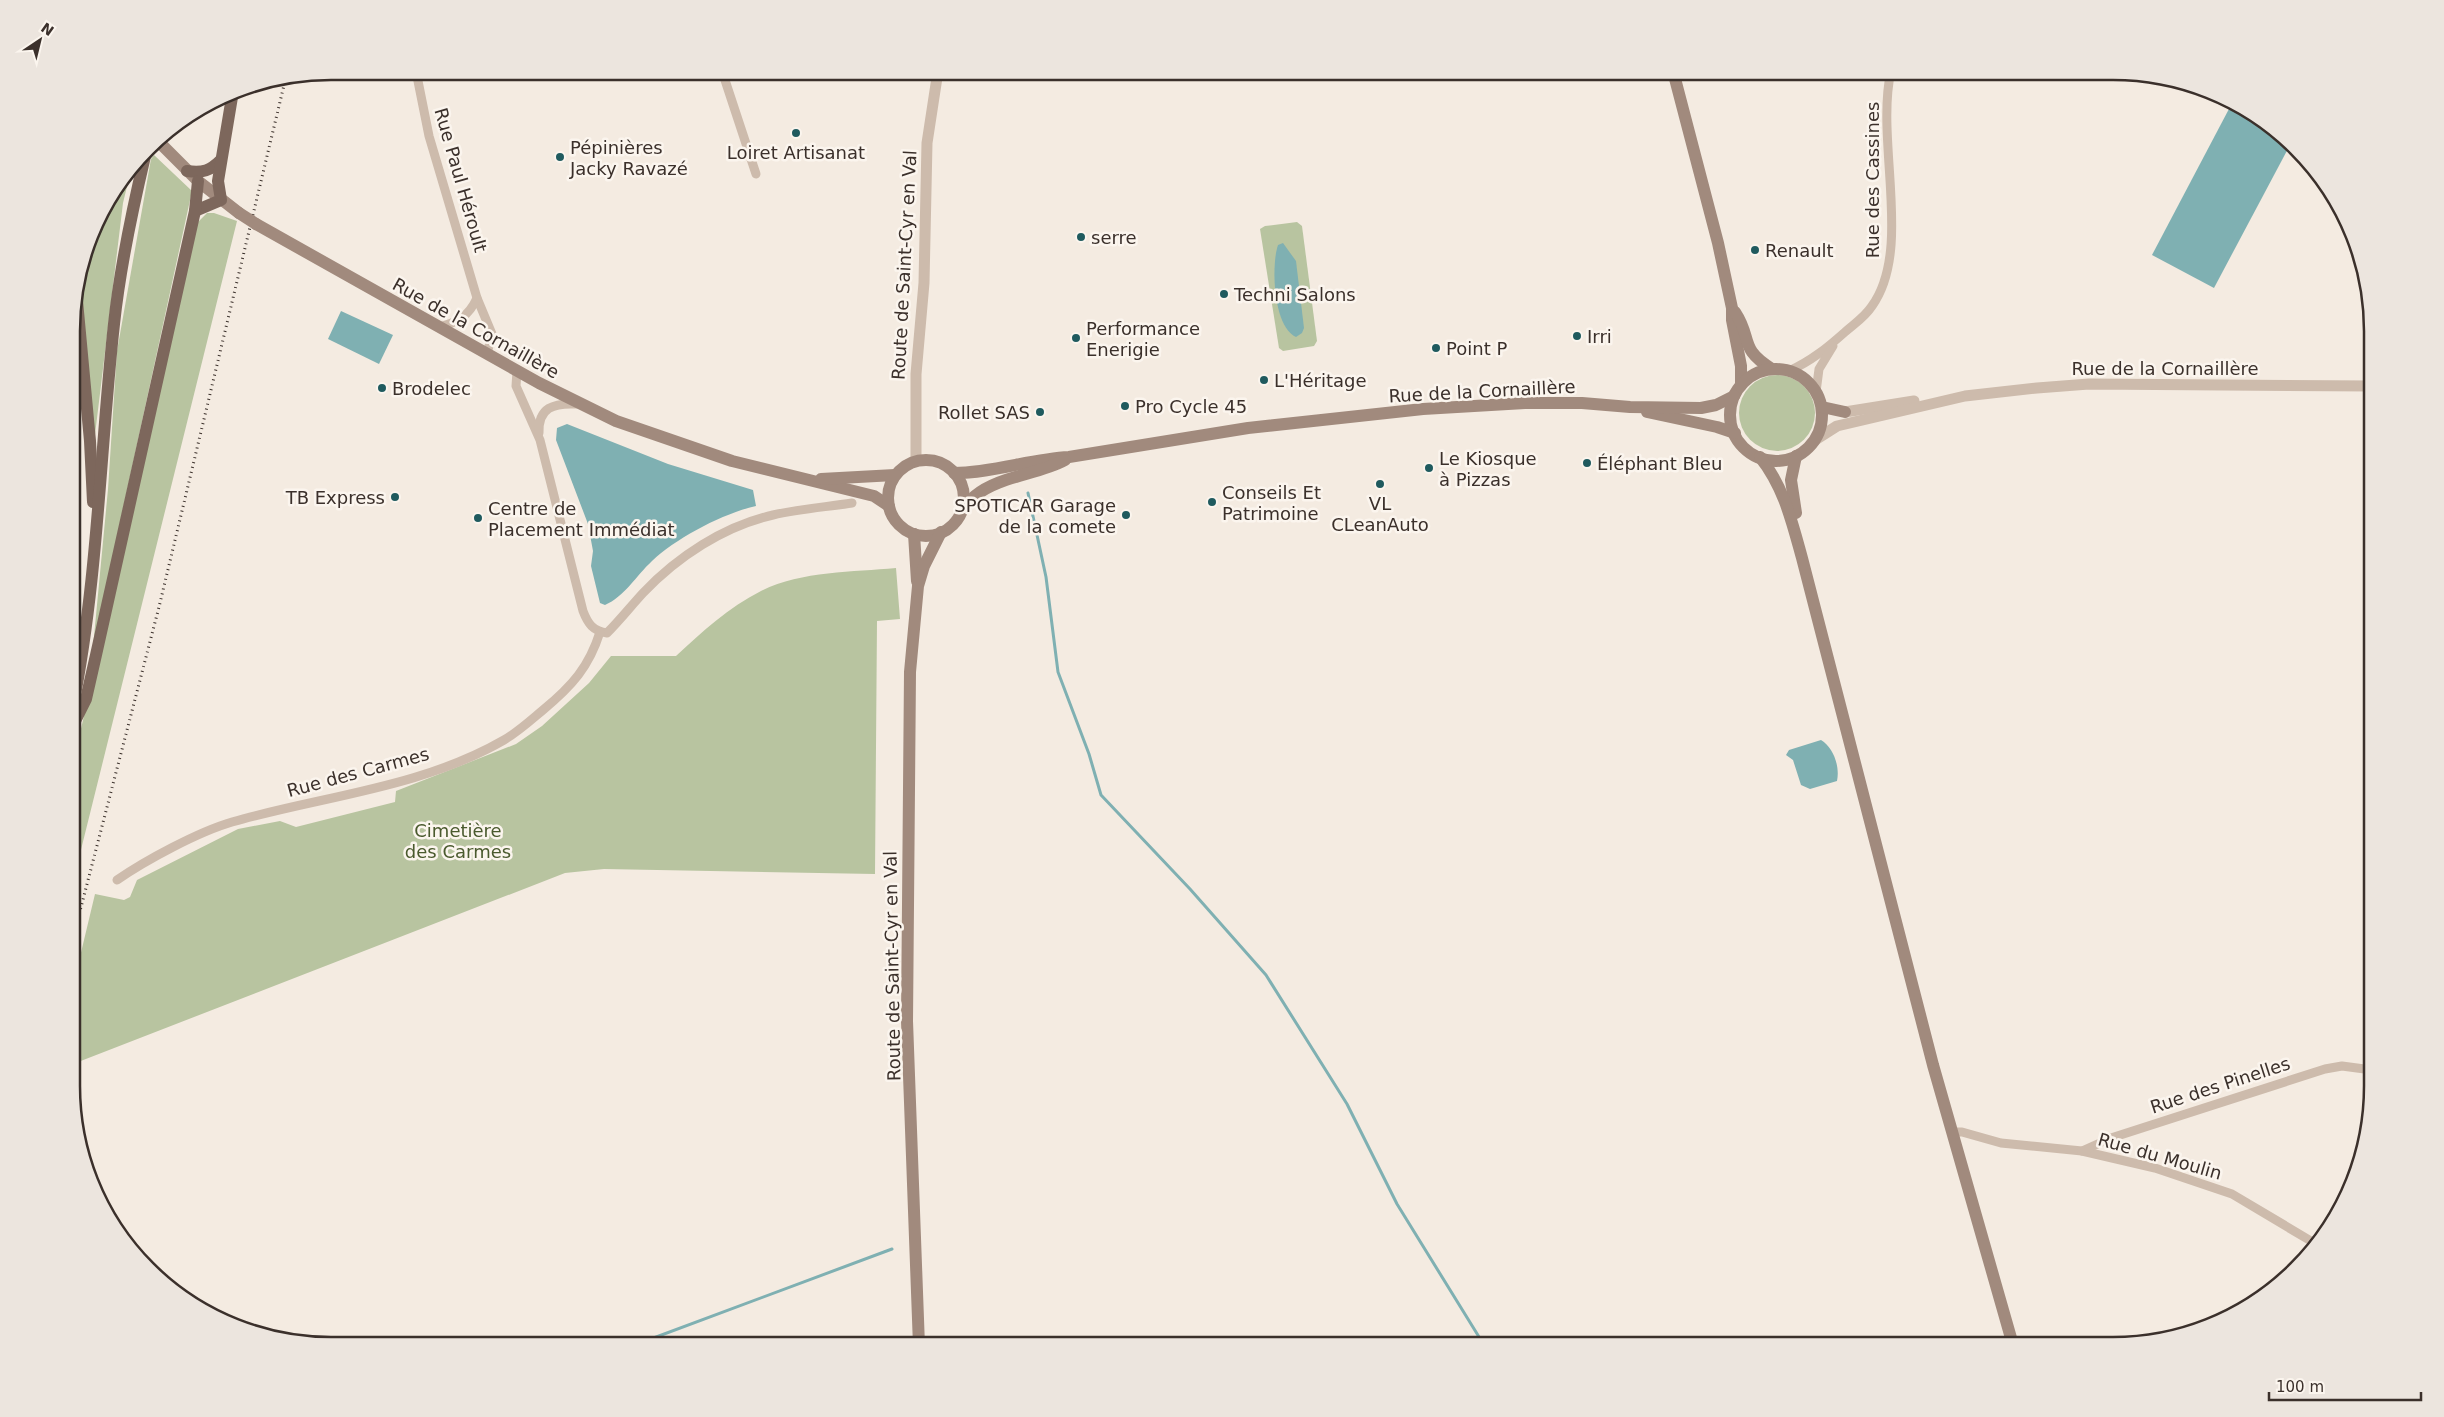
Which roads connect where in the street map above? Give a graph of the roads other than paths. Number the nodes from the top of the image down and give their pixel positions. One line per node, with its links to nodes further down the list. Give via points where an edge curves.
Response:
1 (418, 80): 15 (street, Rue Paul Héroult, via 429,136)
2 (725, 80): 11 (street)
3 (937, 80): 39 (street, Route de Saint-Cyr en Val, via 927,143 924,283 916,374)
4 (1675, 80): 16 (main road)
5 (1890, 80): 18 (street, Rue des Cassines, via 1886,115 1891,234 1889,267 1886,282 1872,306)
6 (231, 101): 8 (main road)
7 (162, 146): 10 (main road, Rue de la Cornaillère)
8 (221, 160): 10 (main road, via 210,170 200,173); 13 (main road, via 218,181)
9 (143, 165): 48 (main road, via 114,322)
10 (184, 167): 12 (main road, Rue de la Cornaillère)
11 (756, 174)
12 (198, 181): 13 (main road, Rue de la Cornaillère); 14 (main road)
13 (221, 200): 14 (main road); 17 (main road, Rue de la Cornaillère, bridge, via 256,224)
14 (195, 211): 53 (main road, via 86,699)
15 (478, 298): 17 (street, via 468,314 451,324); 20 (street, Rue Paul Héroult, via 492,334)
16 (1732, 308): 21 (main road, via 1741,320 1749,350); 24 (main road)
17 (437, 327): 20 (main road, Rue de la Cornaillère)
18 (1845, 332): 23 (street, Rue des Cassines, via 1810,361); 26 (street, Rue des Cassines, via 1820,369)
19 (80, 333): 48 (main road)
20 (487, 354): 22 (main road, Rue de la Cornaillère)
21 (1772, 369): 23 (main road); 24 (main road, via 1750,377)
22 (517, 371): 29 (main road, Rue de la Cornaillère); 34 (street, via 516,386)
23 (1789, 371): 26 (main road, via 1808,382)
24 (1742, 385): 27 (main road)
25 (2364, 386): 28 (street, Rue de la Cornaillère, via 2090,384)
26 (1816, 392): 31 (main road)
27 (1734, 396): 30 (main road, Rue de la Cornaillère, via 1701,408); 33 (main road, via 1731,415)
28 (1959, 398): 32 (street, Rue de la Cornaillère, via 1936,398); 35 (street, Rue de la Cornaillère, via 1837,426)
29 (579, 404): 34 (street, via 563,403 543,412 539,420); 42 (main road, Rue de la Cornaillère, via 658,437)
30 (1630, 407): 33 (main road, Rue de la Cornaillère); 37 (main road, Rue de la Cornaillère, via 1525,403 1423,409 1248,428)
31 (1822, 407): 32 (main road, Rue de la Cornaillère); 35 (main road, via 1821,424)
32 (1844, 412)
33 (1734, 433): 38 (main road, via 1749,452)
34 (540, 440): 51 (street, via 583,611 588,623)
35 (1815, 440): 36 (main road)
36 (1796, 456): 38 (main road, via 1772,460); 49 (main road, via 1792,480)
37 (1069, 457): 40 (main road, Rue de la Cornaillère, via 1047,458 980,473); 45 (main road, Rue de la Cornaillère, via 1053,466 989,487 974,497)
38 (1760, 457): 49 (main road, via 1784,495)
39 (916, 461): 40 (main road, via 937,462); 41 (main road)
40 (954, 473): 45 (main road, via 963,492)
41 (895, 475): 42 (main road, Rue de la Cornaillère); 44 (main road, via 890,484)
42 (813, 480): 44 (main road, Rue de la Cornaillère, via 874,496)
43 (852, 503): 51 (street, via 772,515 704,543 644,592 607,633)
44 (889, 506): 47 (main road, via 902,528)
45 (960, 513): 46 (main road, via 949,528)
46 (941, 532): 47 (main road, via 923,536); 50 (main road, Route de Saint-Cyr en Val)
47 (914, 534): 50 (main road, Route de Saint-Cyr en Val)
48 (96, 543): 52 (main road)
49 (1802, 558): 56 (main road)
50 (918, 586): 59 (main road, Route de Saint-Cyr en Val, via 910,672 907,1021)
51 (600, 632): 54 (street, Rue des Carmes, via 592,656 574,681 504,739 423,774 230,823 186,842)
52 (80, 674)
53 (80, 712)
54 (117, 880)
55 (2364, 1069): 57 (street, Rue des Pinelles, via 2342,1066 2325,1069 2111,1138)
56 (1952, 1132): 57 (street, Rue du Moulin, via 2001,1143); 60 (main road)
57 (2082, 1151): 58 (street, Rue du Moulin, via 2155,1168 2232,1194)
58 (2311, 1241)
59 (919, 1337)
60 (2010, 1337)

